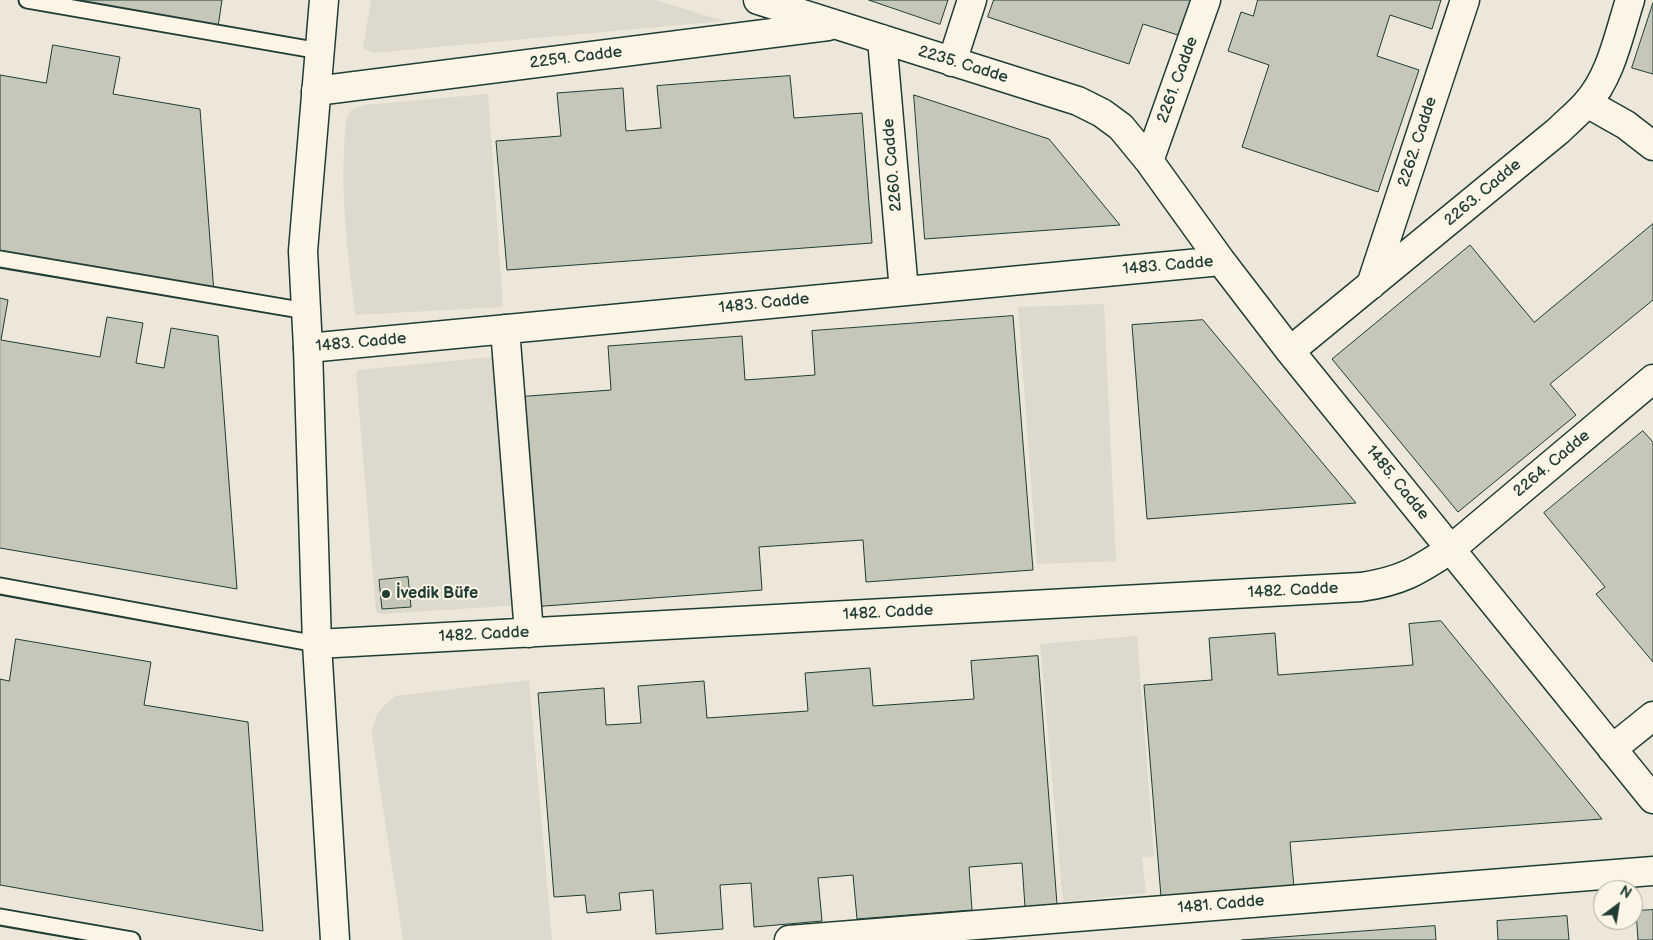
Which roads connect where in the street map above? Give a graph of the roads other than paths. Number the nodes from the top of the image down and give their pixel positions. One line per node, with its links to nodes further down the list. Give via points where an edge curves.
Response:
1 (27, 0): 10 (lane)
2 (324, 0): 10 (street)
3 (758, 0): 8 (street, 2235. Cadde)
4 (972, 0): 11 (street)
5 (1206, 0): 15 (street, 2261. Cadde)
6 (1465, 0): 18 (street, 2262. Cadde)
7 (1630, 0): 13 (street, 2263. Cadde, via 1601,82)
8 (837, 25): 9 (street, 2235. Cadde); 12 (street, 2259. Cadde)
9 (882, 39): 11 (street, 2235. Cadde); 19 (street, 2260. Cadde)
10 (320, 51): 12 (street)
11 (952, 62): 15 (street, 2235. Cadde, via 1078,101 1121,127)
12 (316, 91): 20 (street, via 303,251)
13 (1587, 103): 14 (street, via 1626,125); 18 (street, 2263. Cadde, via 1558,131)
14 (1653, 146)
15 (1149, 161): 17 (street, 1485. Cadde)
16 (0, 260): 20 (lane)
17 (1221, 261): 19 (street, 1483. Cadde); 23 (street, 1485. Cadde)
18 (1371, 285): 23 (street, 2263. Cadde)
19 (904, 291): 21 (street, 1483. Cadde)
20 (306, 311): 22 (street)
21 (505, 329): 22 (street, 1483. Cadde); 27 (street)
22 (308, 348): 28 (street)
23 (1290, 352): 25 (street, 1485. Cadde)
24 (1653, 379): 25 (street, 2264. Cadde)
25 (1451, 549): 27 (street, 1482. Cadde, via 1402,578 1361,587); 30 (street, 1485. Cadde)
26 (0, 586): 28 (lane)
27 (529, 633): 28 (street, 1482. Cadde)
28 (317, 644): 35 (street)
29 (1653, 716): 30 (street)
30 (1612, 749): 31 (street, 1485. Cadde)
31 (1653, 800)
32 (1653, 871): 36 (street, 1481. Cadde)
33 (0, 917): 34 (lane)
34 (132, 940)
35 (335, 940)
36 (789, 940)

